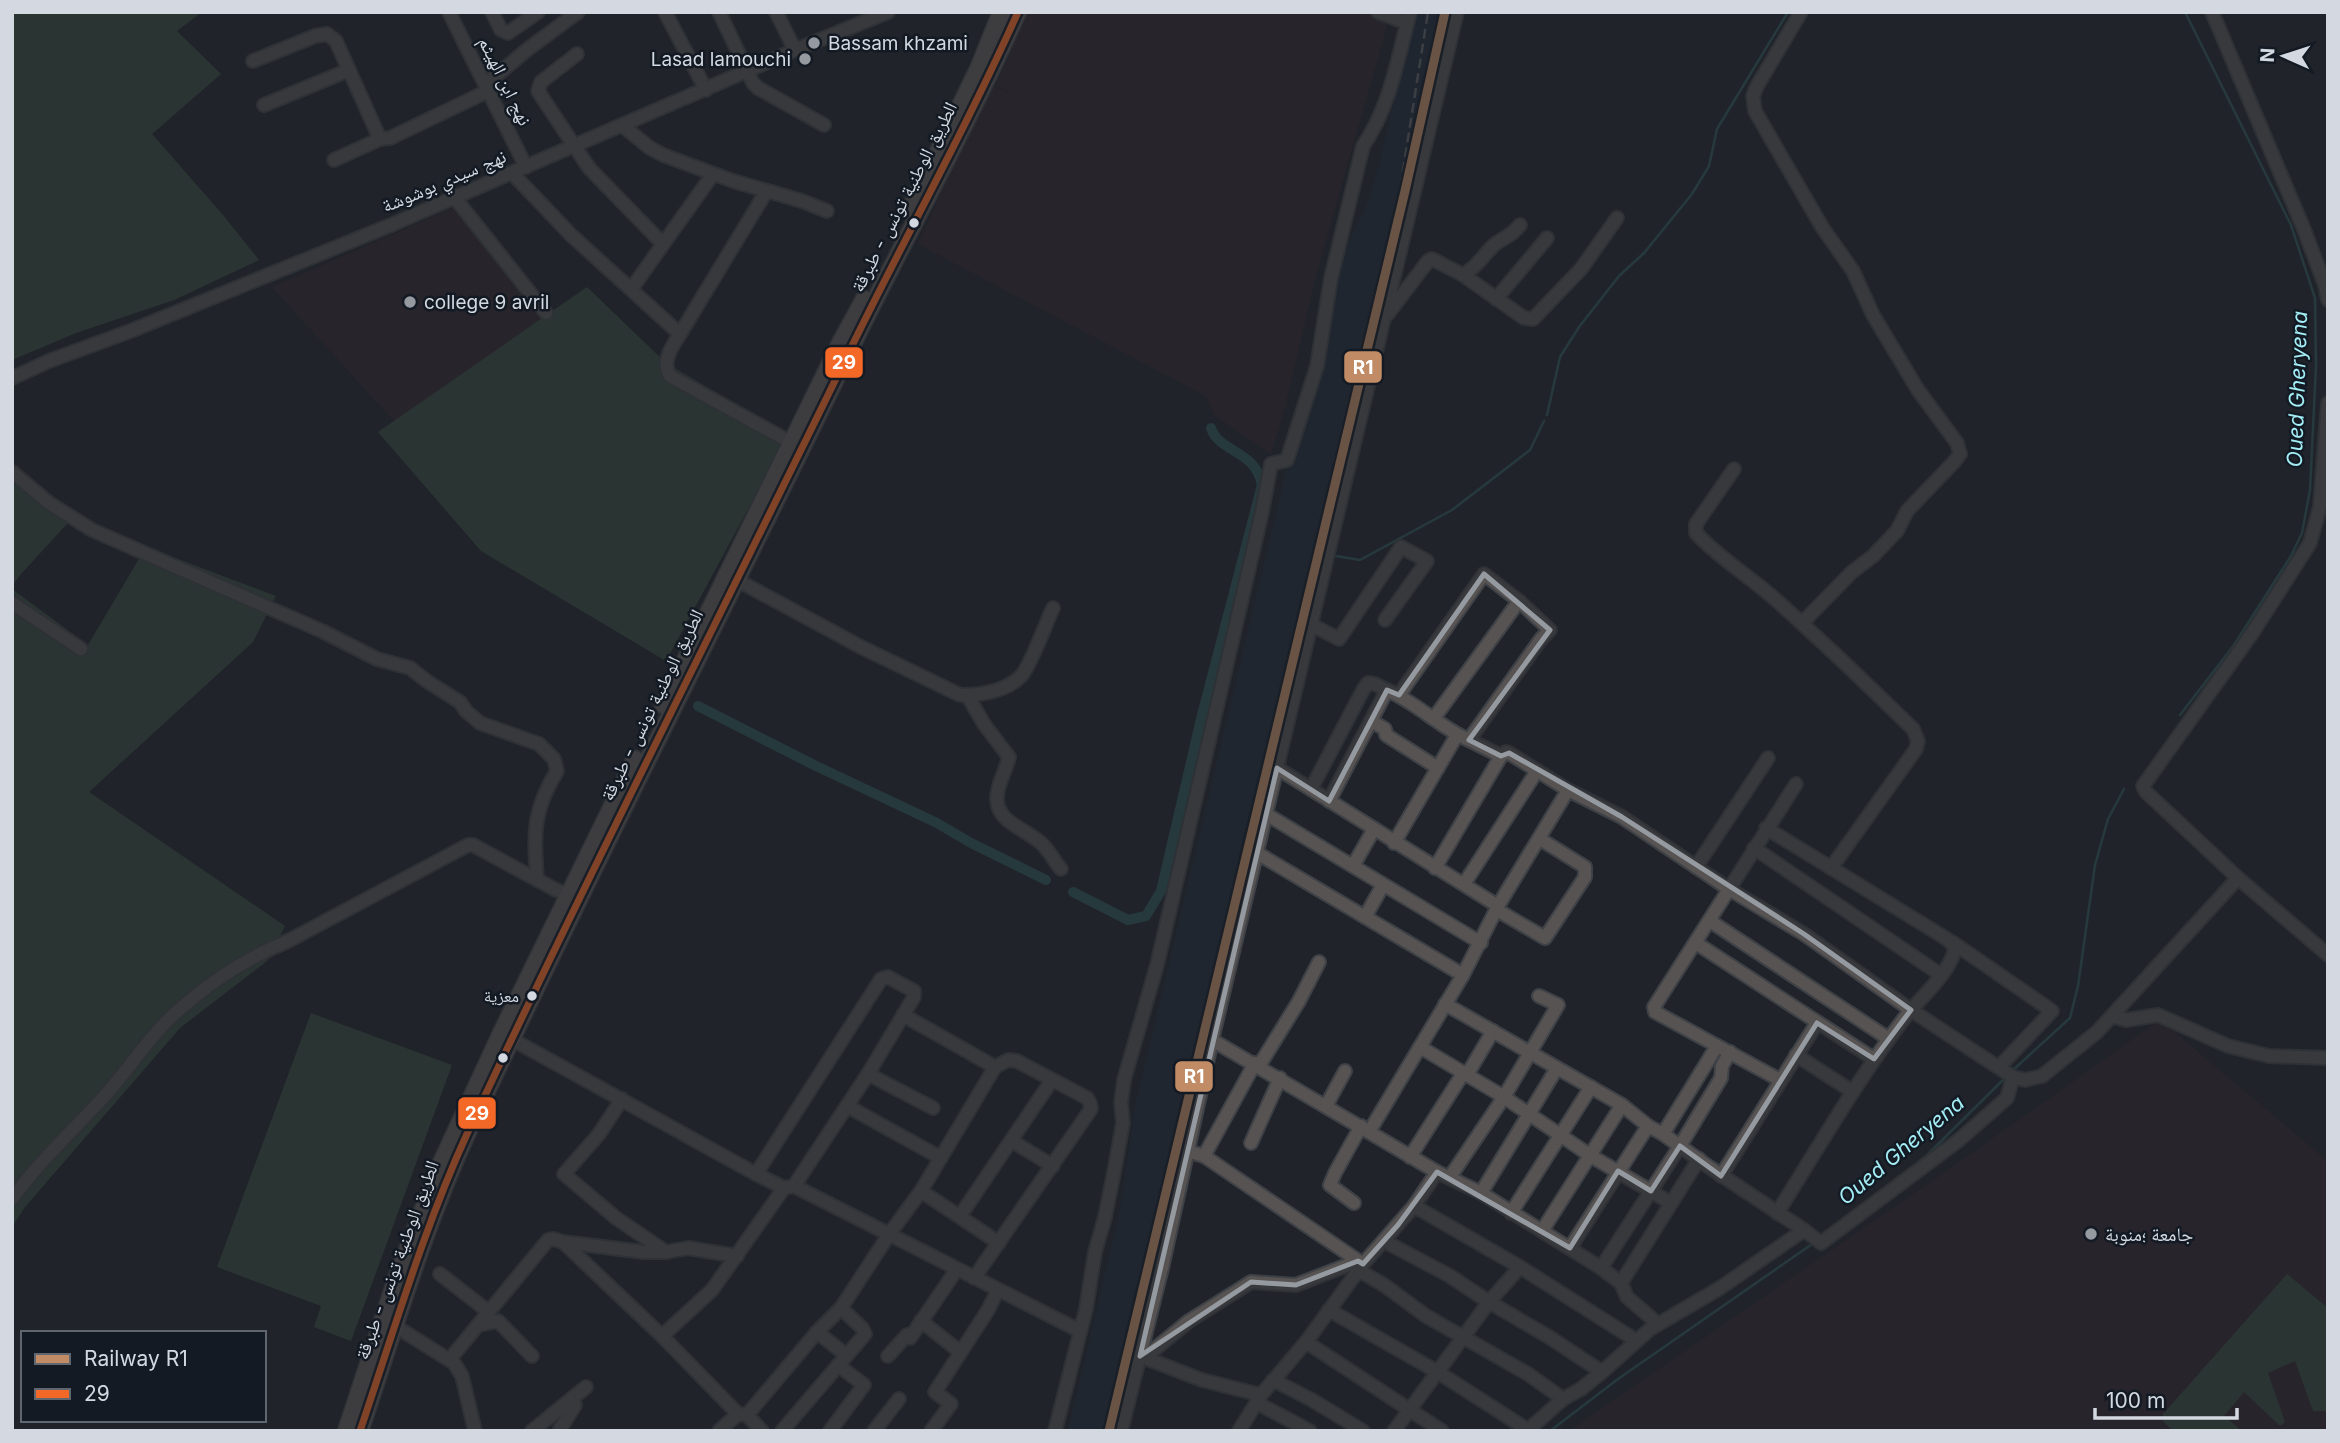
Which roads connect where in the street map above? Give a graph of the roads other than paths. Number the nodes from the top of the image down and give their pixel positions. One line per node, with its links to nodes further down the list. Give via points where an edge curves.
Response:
1 (449, 12): 23 (street, نهج ابن الهيثم)
2 (492, 12): 3 (street, via 501,30 508,33)
3 (538, 12)
4 (578, 12): 23 (street)
5 (665, 12): 24 (street)
6 (719, 12): 22 (street)
7 (776, 12): 18 (street)
8 (854, 12): 17 (street)
9 (888, 12): 17 (street, نهج سيدي بوشوشة)
10 (1001, 12): 50 (main road, الطريق الوطنية تونس - طبرقة, via 978,69 840,344)
11 (1018, 12): 50 (main road, الطريق الوطنية تونس - طبرقة, via 990,75)
12 (1378, 12): 16 (street)
13 (1457, 12): 46 (street)
14 (1801, 12): 59 (street, via 1757,86 1755,111 1960,454 1907,511 1897,531)
15 (2212, 12): 44 (street, via 2303,227)
16 (1409, 18): 195 (street, via 1392,82 1375,128 1363,146 1303,415 1287,460 1271,464 1157,965 1125,1080 1123,1123)
17 (863, 23): 18 (street, نهج سيدي بوشوشة)
18 (794, 50): 22 (street, نهج سيدي بوشوشة)
19 (577, 54): 29 (street, via 538,88)
20 (253, 61): 21 (street, via 327,34 336,41)
21 (349, 70): 25 (street); 28 (street)
22 (748, 70): 24 (street, نهج سيدي بوشوشة); 26 (street, via 758,88)
23 (486, 88): 28 (street); 31 (street, نهج ابن الهيثم)
24 (706, 90): 27 (street, نهج سيدي بوشوشة)
25 (264, 105)
26 (824, 125)
27 (623, 126): 29 (street, نهج سيدي بوشوشة); 33 (street, via 663,155)
28 (380, 139): 30 (street)
29 (573, 146): 31 (street, نهج سيدي بوشوشة); 40 (street, via 601,182)
30 (334, 160)
31 (526, 167): 32 (street, نهج سيدي بوشوشة)
32 (512, 173): 35 (street, نهج سيدي بوشوشة); 42 (street)
33 (713, 174): 34 (street); 40 (street)
34 (766, 192): 36 (street); 47 (street)
35 (455, 198): 45 (street); 48 (street, نهج سيدي بوشوشة)
36 (827, 211)
37 (1618, 218): 43 (street, via 1581,270 1538,316 1524,318)
38 (1520, 225): 41 (street)
39 (1547, 238): 43 (street)
40 (663, 244): 42 (street)
41 (1464, 275): 43 (street); 46 (street, via 1436,260 1428,261)
42 (632, 288): 47 (street)
43 (1496, 299)
44 (2328, 300)
45 (546, 313)
46 (1382, 321): 60 (street)
47 (680, 334): 51 (street, via 666,362 670,376)
48 (12, 378)
49 (2328, 403): 88 (street, via 2320,507 2310,543 2143,786)
50 (814, 412): 51 (main road, الطريق الوطنية تونس - طبرقة); 54 (main road, الطريق الوطنية تونس - طبرقة)
51 (792, 443): 93 (main road, الطريق الوطنية تونس - طبرقة, via 610,810)
52 (1734, 469): 59 (street, via 1696,524 1696,533)
53 (12, 472): 89 (street, via 92,530 377,659 410,668 460,702 480,723 540,744 554,759 557,771 538,809)
54 (737, 580): 63 (street, via 861,647); 93 (main road, الطريق الوطنية تونس - طبرقة)
55 (1519, 600): 62 (street, via 1484,574); 64 (street); 66 (street, via 1550,630)
56 (12, 603): 61 (street)
57 (1053, 608): 63 (street, via 1024,674 1003,688)
58 (1385, 620): 60 (street, via 1427,561 1401,547 1339,639)
59 (1802, 623): 86 (street, via 1918,737 1916,749)
60 (1312, 625): 69 (street)
61 (81, 649)
62 (1393, 693): 64 (street); 65 (street); 73 (street, via 1373,683 1365,685)
63 (967, 695): 87 (street, via 1009,757 996,801 1001,814 1043,844)
64 (1434, 718): 66 (street)
65 (1371, 721): 70 (street); 75 (street)
66 (1463, 737): 67 (street); 70 (street)
67 (1501, 756): 71 (street, via 1509,753); 85 (street)
68 (1768, 758): 84 (street)
69 (1277, 768): 73 (street); 76 (street)
70 (1438, 768): 80 (street)
71 (1537, 771): 74 (street); 90 (street)
72 (1796, 784): 77 (street)
73 (1311, 789): 75 (street)
74 (1568, 790): 79 (street); 84 (street, via 1622,817)
75 (1329, 801): 78 (street)
76 (1266, 814): 82 (street); 83 (street)
77 (1766, 828): 81 (street); 86 (street)
78 (1374, 829): 80 (street); 83 (street)
79 (1540, 839): 94 (street); 94 (street, via 1585,867 1585,877 1545,938)
80 (1394, 842): 85 (street)
81 (1754, 848): 92 (street); 103 (street)
82 (1257, 853): 95 (street); 113 (street)
83 (1353, 866): 91 (street)
84 (1696, 867): 92 (street)
85 (1435, 868): 90 (street)
86 (1831, 868): 97 (street)
87 (1061, 869)
88 (2238, 878): 100 (street); 108 (street)
89 (537, 880): 93 (street); 163 (street, via 468,845 233,968 167,1022)
90 (1464, 884): 94 (street)
91 (1384, 885): 95 (street); 98 (street)
92 (1729, 890): 96 (street); 106 (street, via 1804,934)
93 (575, 898): 111 (main road, الطريق الوطنية تونس - طبرقة)
94 (1497, 908): 98 (street)
95 (1365, 917): 102 (street)
96 (1710, 922): 99 (street); 112 (street)
97 (1952, 942): 103 (street, via 1955,953); 125 (street, via 2052,1011)
98 (1481, 943): 102 (street)
99 (1696, 943): 109 (street); 114 (street, via 1654,1010)
100 (2328, 955)
101 (1318, 962): 121 (street)
102 (1463, 975): 105 (street)
103 (1941, 975): 106 (street)
104 (1539, 996): 116 (street, via 1558,1005)
105 (1445, 1004): 110 (street); 115 (street)
106 (1911, 1010): 112 (street); 125 (street)
107 (903, 1015): 122 (street); 127 (street); 156 (street, via 915,993 883,978)
108 (2112, 1016): 119 (street, via 2126,1020 2158,1015 2228,1046 2269,1056); 125 (street, via 2042,1076 2025,1080)
109 (1817, 1023): 118 (street); 120 (street)
110 (1493, 1031): 116 (street); 126 (street)
111 (506, 1036): 134 (street); 194 (main road, الطريق الوطنية تونس - طبرقة, via 417,1255); 219 (main road, الطريق الوطنية تونس - طبرقة, via 419,1216)
112 (1889, 1039): 120 (street)
113 (1212, 1040): 121 (street); 147 (street)
114 (1717, 1046): 117 (street); 143 (street)
115 (1420, 1047): 126 (street); 141 (street)
116 (1530, 1052): 123 (street); 133 (street)
117 (1730, 1052): 130 (street); 146 (street, via 1721,1077)
118 (1796, 1055): 130 (street); 132 (street)
119 (2328, 1058)
120 (1874, 1059): 132 (street)
121 (1257, 1064): 128 (street); 148 (street)
122 (995, 1067): 129 (street, via 1017,1061); 151 (street)
123 (1558, 1068): 131 (street); 139 (street)
124 (1345, 1072): 135 (street)
125 (2006, 1072): 170 (street, via 2007,1098 1959,1140 1817,1241)
126 (1466, 1073): 133 (street); 150 (street)
127 (869, 1074): 137 (street); 138 (street)
128 (1280, 1079): 135 (street); 145 (street)
129 (1052, 1080): 144 (street); 153 (street, via 1087,1098 1091,1110)
130 (1780, 1080): 157 (street)
131 (1591, 1087): 136 (street); 142 (street)
132 (1853, 1092): 168 (street)
133 (1504, 1097): 139 (street); 158 (street)
134 (622, 1099): 156 (street); 177 (street, via 564,1174)
135 (1326, 1105): 141 (street)
136 (1622, 1105): 140 (street); 149 (street)
137 (847, 1106): 151 (street); 159 (street)
138 (933, 1108)
139 (1530, 1115): 142 (street); 162 (street)
140 (1648, 1126): 143 (street); 155 (street)
141 (1365, 1129): 150 (street); 164 (street, via 1330,1185)
142 (1560, 1134): 149 (street); 167 (street)
143 (1663, 1134): 146 (street)
144 (1012, 1140): 153 (street); 169 (street)
145 (1251, 1143)
146 (1680, 1146): 152 (street); 161 (street)
147 (1187, 1151): 148 (street); 205 (street)
148 (1204, 1156): 179 (street)
149 (1591, 1156): 155 (street); 171 (street)
150 (1410, 1157): 154 (street)
151 (941, 1158): 160 (street)
152 (1699, 1159): 157 (street); 165 (street)
153 (1053, 1166): 175 (street)
154 (1437, 1171): 158 (street); 166 (street)
155 (1618, 1171): 161 (street); 176 (street)
156 (756, 1174): 159 (street)
157 (1721, 1176): 168 (street)
158 (1450, 1177): 162 (street)
159 (789, 1187): 172 (street); 178 (street)
160 (922, 1191): 169 (street); 172 (street)
161 (1651, 1191): 165 (street); 181 (street)
162 (1480, 1194): 167 (street)
163 (12, 1199)
164 (1354, 1203)
165 (1671, 1203): 185 (street)
166 (1414, 1206): 173 (street); 180 (street)
167 (1511, 1213): 171 (street)
168 (1777, 1213): 170 (street)
169 (960, 1216): 175 (street)
170 (1804, 1230): 192 (street)
171 (1542, 1231): 176 (street)
172 (890, 1233): 182 (street); 188 (street)
173 (1384, 1241): 179 (street); 187 (street)
174 (563, 1242): 177 (street); 190 (street, via 548,1240); 197 (street)
175 (999, 1243): 184 (street)
176 (1570, 1248): 181 (street)
177 (666, 1252): 178 (street, via 688,1248)
178 (737, 1256): 197 (street, via 712,1290)
179 (1360, 1265): 189 (street); 198 (street); 205 (street, via 1296,1285 1251,1282)
180 (1520, 1267): 187 (street); 199 (street)
181 (1601, 1268): 185 (street)
182 (957, 1269): 184 (street); 191 (street)
183 (440, 1274): 190 (street)
184 (974, 1278): 186 (street)
185 (1621, 1283): 192 (street, via 1627,1297)
186 (998, 1290): 195 (street); 201 (street)
187 (1489, 1303): 198 (street); 209 (street)
188 (841, 1308): 196 (street); 202 (street, via 865,1334)
189 (1329, 1310): 200 (street); 208 (street)
190 (489, 1312): 193 (street)
191 (921, 1321): 201 (street); 204 (street, via 910,1338 907,1335)
192 (1658, 1324): 199 (street)
193 (478, 1325): 203 (street, via 498,1321); 206 (street)
194 (395, 1326): 206 (street); 220 (main road, الطريق الوطنية تونس - طبرقة)
195 (1080, 1331): 230 (street)
196 (817, 1332): 202 (street); 217 (street)
197 (662, 1336): 217 (street)
198 (1461, 1337): 208 (street); 215 (street)
199 (1637, 1341): 209 (street)
200 (1306, 1342): 210 (street); 216 (street)
201 (959, 1351): 229 (street, via 935,1392 951,1404)
202 (846, 1355): 207 (street)
203 (532, 1356)
204 (888, 1356)
205 (1142, 1357): 214 (street); 231 (street)
206 (450, 1359): 221 (street, via 462,1376)
207 (838, 1365): 226 (street); 227 (street, via 864,1385)
208 (1436, 1371): 216 (street); 218 (street)
209 (1602, 1372): 215 (street)
210 (1273, 1380): 214 (street); 234 (street)
211 (586, 1387): 212 (street)
212 (572, 1398): 222 (street); 223 (street, via 575,1405)
213 (899, 1399): 228 (street)
214 (1259, 1399): 232 (street); 233 (street)
215 (1563, 1399): 218 (street)
216 (1408, 1410): 235 (street); 236 (street)
217 (742, 1414): 224 (street); 225 (street)
218 (1527, 1430)
219 (346, 1431)
220 (359, 1431)
221 (475, 1431)
222 (531, 1431)
223 (559, 1431)
224 (719, 1431)
225 (762, 1431)
226 (782, 1431)
227 (830, 1431)
228 (874, 1431)
229 (931, 1431)
230 (1055, 1431)
231 (1121, 1431)
232 (1239, 1431)
233 (1310, 1431)
234 (1363, 1431)
235 (1394, 1431)
236 (1443, 1431)

